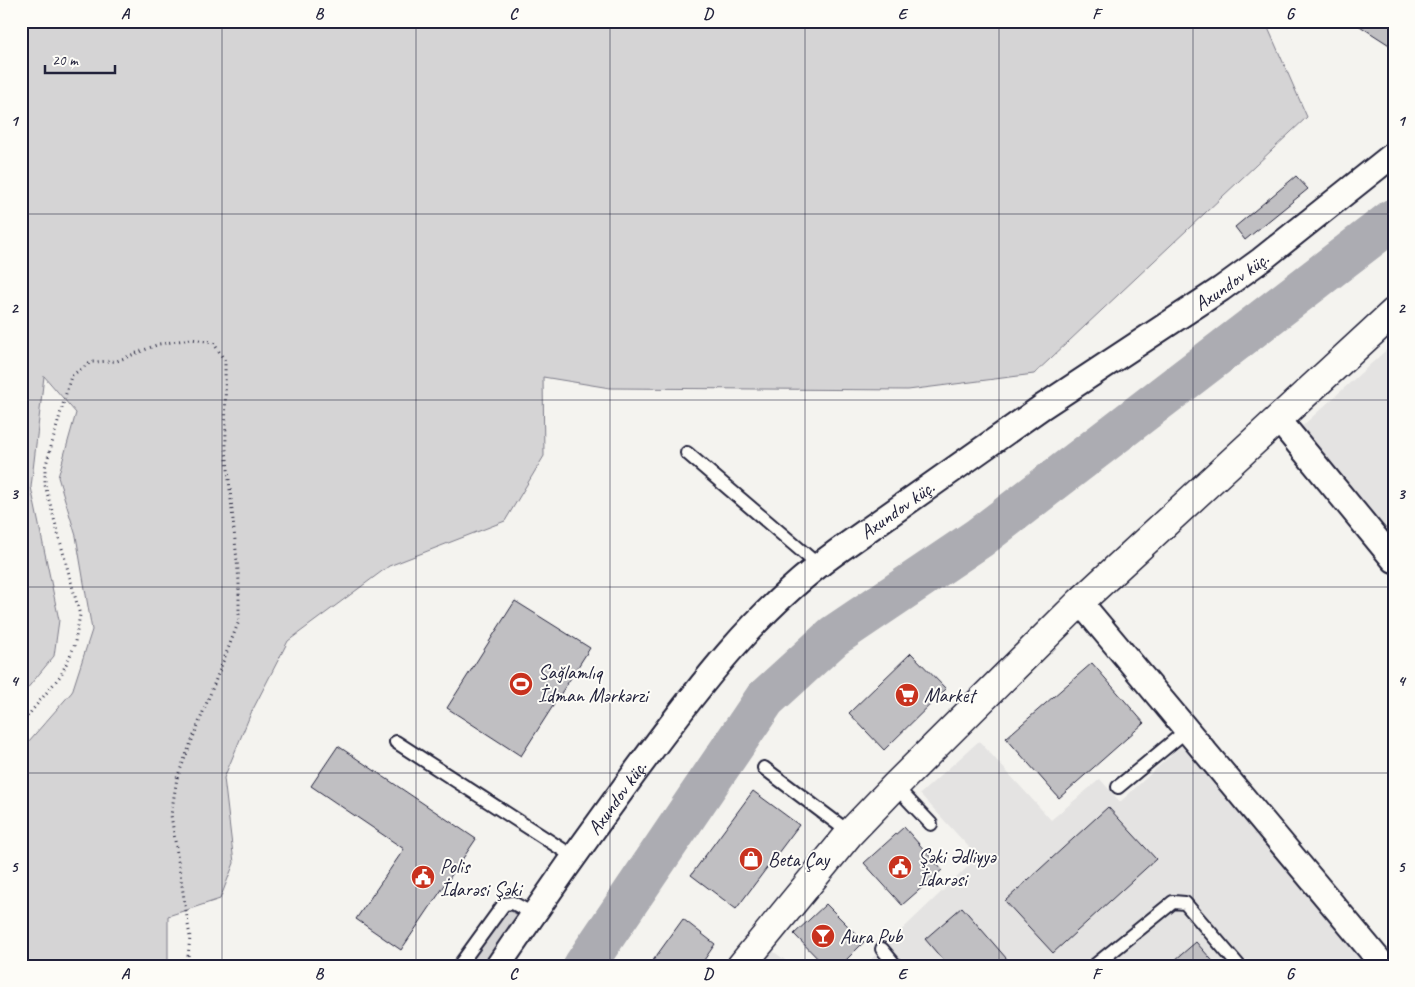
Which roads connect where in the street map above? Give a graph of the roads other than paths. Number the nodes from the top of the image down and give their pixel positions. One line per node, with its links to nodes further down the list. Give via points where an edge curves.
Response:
1 (1394, 154): 6 (street, Axundov küç., via 1253,266 1042,407)
2 (1394, 312): 3 (street)
3 (1278, 419): 5 (street); 7 (street)
4 (687, 453): 6 (lane)
5 (1394, 560)
6 (818, 565): 15 (street, Axundov küç., via 760,616 728,651)
7 (1080, 602): 8 (street); 11 (street)
8 (1187, 730): 12 (lane); 24 (street)
9 (396, 742): 15 (lane)
10 (764, 768): 14 (lane)
11 (895, 786): 13 (lane); 14 (street)
12 (1118, 787)
13 (931, 824)
14 (850, 833): 20 (street)
15 (574, 857): 16 (street, Axundov küç.)
16 (533, 914): 18 (lane, via 513,903 504,904); 19 (street, Axundov küç.)
17 (882, 949): 21 (lane)
18 (459, 966)
19 (498, 966)
20 (741, 966)
21 (896, 966)
22 (1094, 966): 23 (lane, via 1173,902 1185,903)
23 (1239, 966)
24 (1384, 966)

